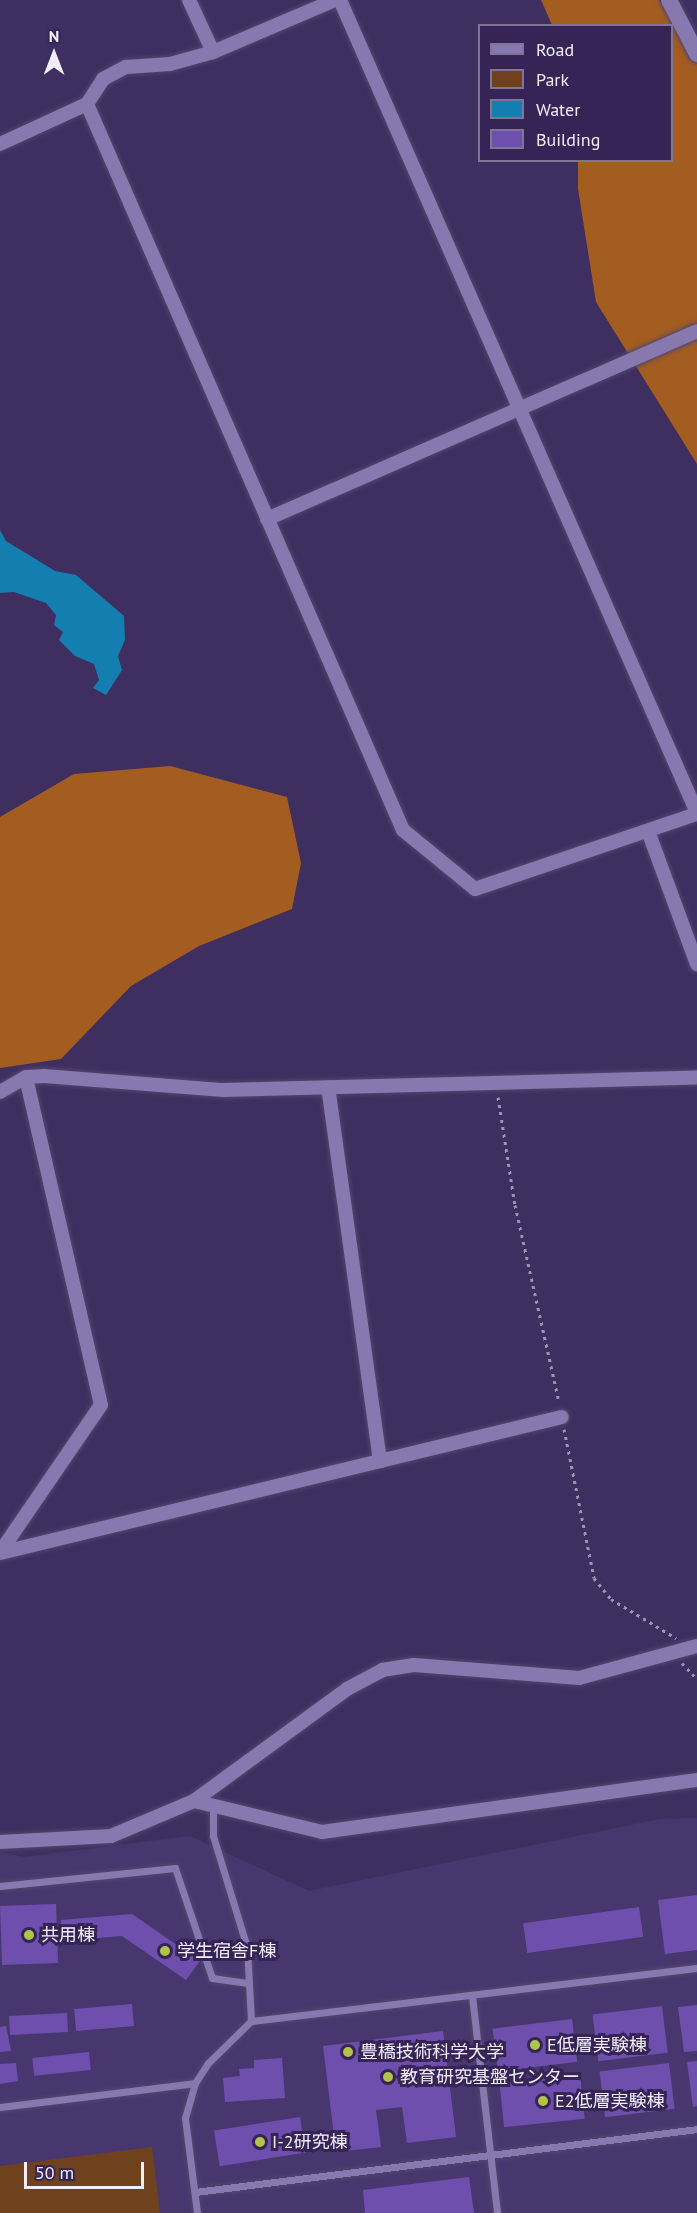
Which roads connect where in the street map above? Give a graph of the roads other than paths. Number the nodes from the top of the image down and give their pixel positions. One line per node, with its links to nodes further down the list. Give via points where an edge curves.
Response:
1 (189, 0): 5 (street)
2 (335, 0): 5 (street)
3 (340, 0): 10 (street)
4 (669, 0): 6 (main road)
5 (213, 52): 7 (street, via 170,64 126,68 103,79)
6 (697, 54)
7 (87, 104): 8 (street); 11 (street)
8 (0, 144)
9 (697, 331): 10 (street)
10 (520, 409): 11 (street); 12 (street)
11 (267, 519): 13 (street, via 403,830 434,859 475,889)
12 (697, 813): 13 (street)
13 (648, 831): 14 (street)
14 (697, 964)
15 (26, 1077): 17 (street, via 223,1090); 18 (street); 21 (street, via 101,1405)
16 (697, 1078): 17 (street)
17 (328, 1088): 20 (street)
18 (0, 1092)
19 (562, 1417): 20 (street)
20 (380, 1461): 21 (street)
21 (2, 1550)
22 (688, 1648): 24 (street, via 579,1678 414,1665 382,1670 347,1689)
23 (697, 1780): 25 (street, via 322,1832)
24 (194, 1801): 25 (street); 26 (street, via 111,1836)
25 (213, 1805): 29 (lane, via 213,1836 247,1947)
26 (0, 1842)
27 (0, 1886): 29 (lane, via 176,1868 212,1978)
28 (697, 1968): 30 (lane)
29 (246, 1983): 31 (lane)
30 (472, 1996): 31 (lane); 35 (lane)
31 (251, 2021): 32 (lane)
32 (195, 2083): 33 (lane); 36 (lane, via 185,2118)
33 (0, 2107)
34 (697, 2129): 35 (lane)
35 (490, 2155): 36 (lane); 38 (lane)
36 (195, 2192): 37 (lane)
37 (197, 2213)
38 (497, 2213)

